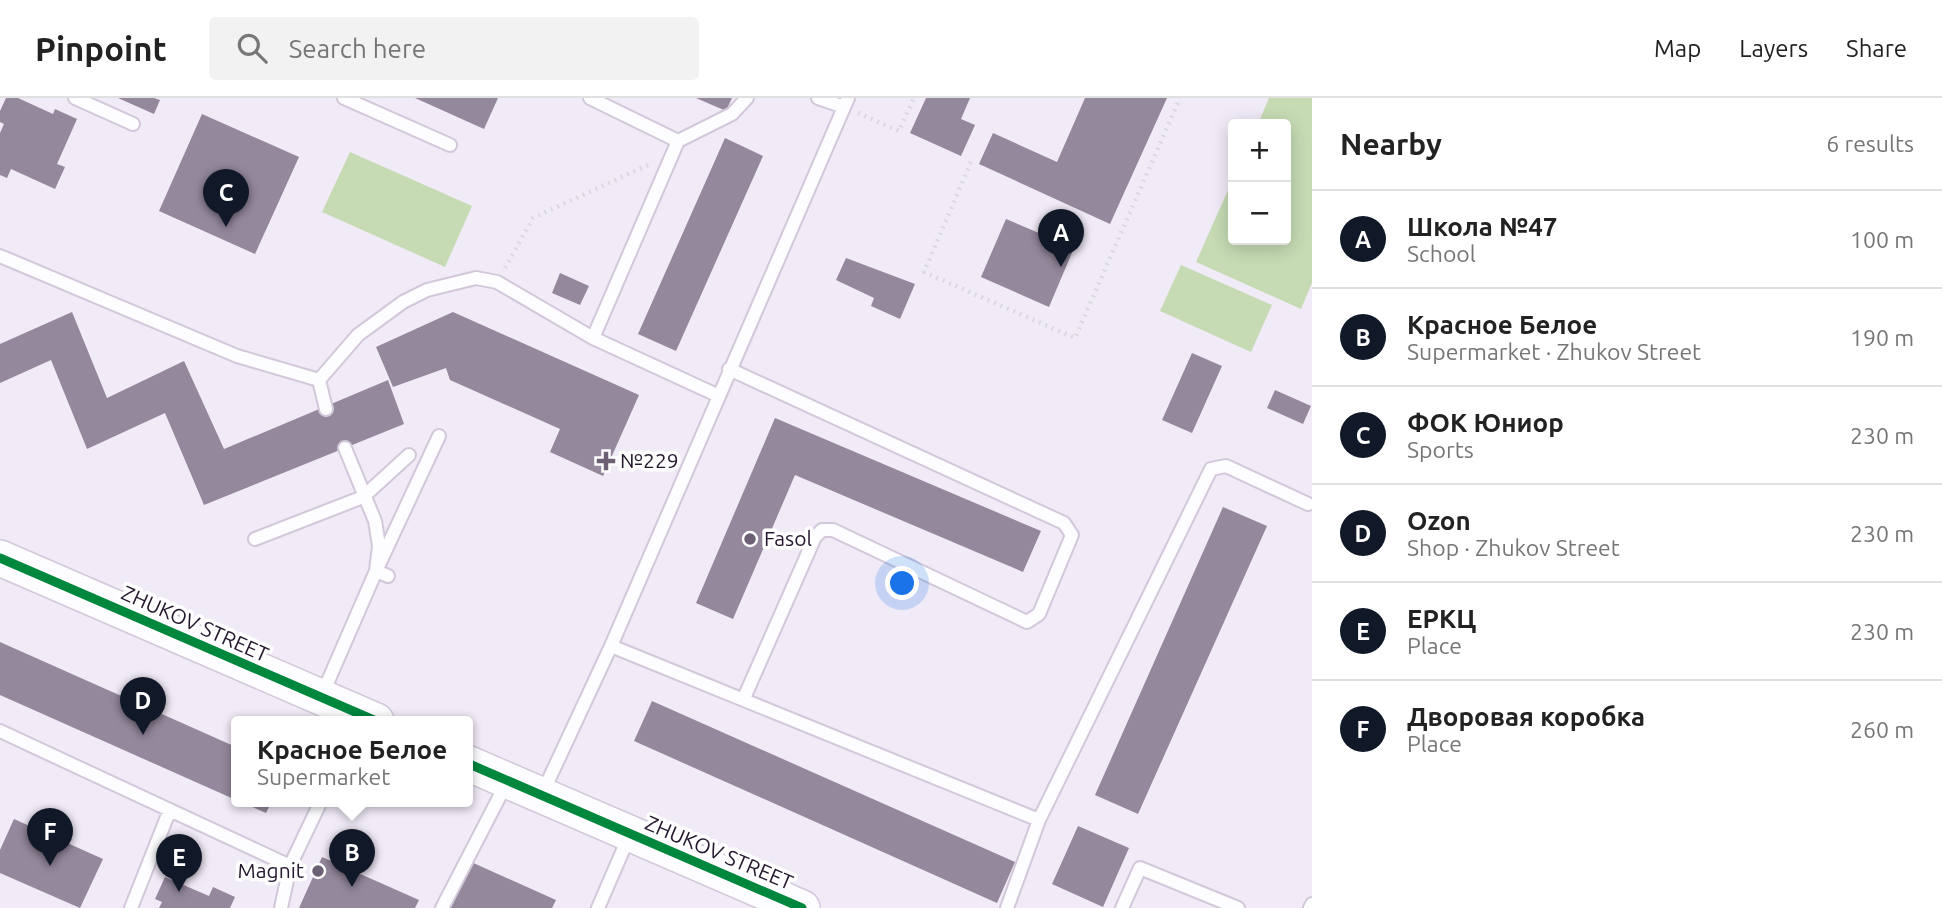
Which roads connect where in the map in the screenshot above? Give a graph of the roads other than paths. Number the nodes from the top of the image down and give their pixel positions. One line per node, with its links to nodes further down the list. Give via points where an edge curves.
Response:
1 (75, 98): 7 (lane)
2 (344, 98): 8 (lane)
3 (590, 98): 9 (lane)
4 (747, 98): 9 (lane, via 732,114)
5 (818, 98): 6 (lane)
6 (846, 103): 12 (lane)
7 (133, 124)
8 (450, 145)
9 (676, 146): 11 (lane)
10 (0, 256): 13 (lane, via 237,356)
11 (593, 338): 13 (lane, via 496,282 476,278 402,302 358,335); 14 (lane)
12 (729, 369): 14 (lane); 26 (lane, via 1065,523 1072,536 1039,614 1027,622 833,530 822,530)
13 (319, 380): 15 (lane)
14 (719, 396): 24 (lane)
15 (326, 409)
16 (439, 436): 23 (lane)
17 (345, 448): 19 (lane)
18 (409, 455): 19 (lane)
19 (363, 497): 21 (lane); 23 (lane, via 375,521)
20 (1311, 504): 34 (lane, via 1226,466 1211,468)
21 (255, 539)
22 (0, 558): 25 (street, ZHUKOV STREET)
23 (382, 574): 25 (lane)
24 (611, 646): 26 (lane); 31 (lane)
25 (320, 698): 27 (street, ZHUKOV STREET)
26 (744, 698): 34 (lane)
27 (359, 716)
28 (0, 731): 33 (lane)
29 (473, 766): 30 (street, ZHUKOV STREET)
30 (507, 781): 31 (street, ZHUKOV STREET); 39 (lane)
31 (541, 796): 35 (street, ZHUKOV STREET)
32 (318, 807): 36 (lane)
33 (169, 812): 36 (lane); 37 (lane)
34 (1039, 820): 42 (lane)
35 (630, 834): 40 (lane); 41 (street, ZHUKOV STREET)
36 (290, 866): 38 (lane)
37 (131, 908)
38 (281, 908)
39 (442, 908)
40 (598, 908)
41 (802, 908)
42 (1007, 908)
43 (1122, 908): 44 (lane, via 1140,868)
44 (1238, 908)

